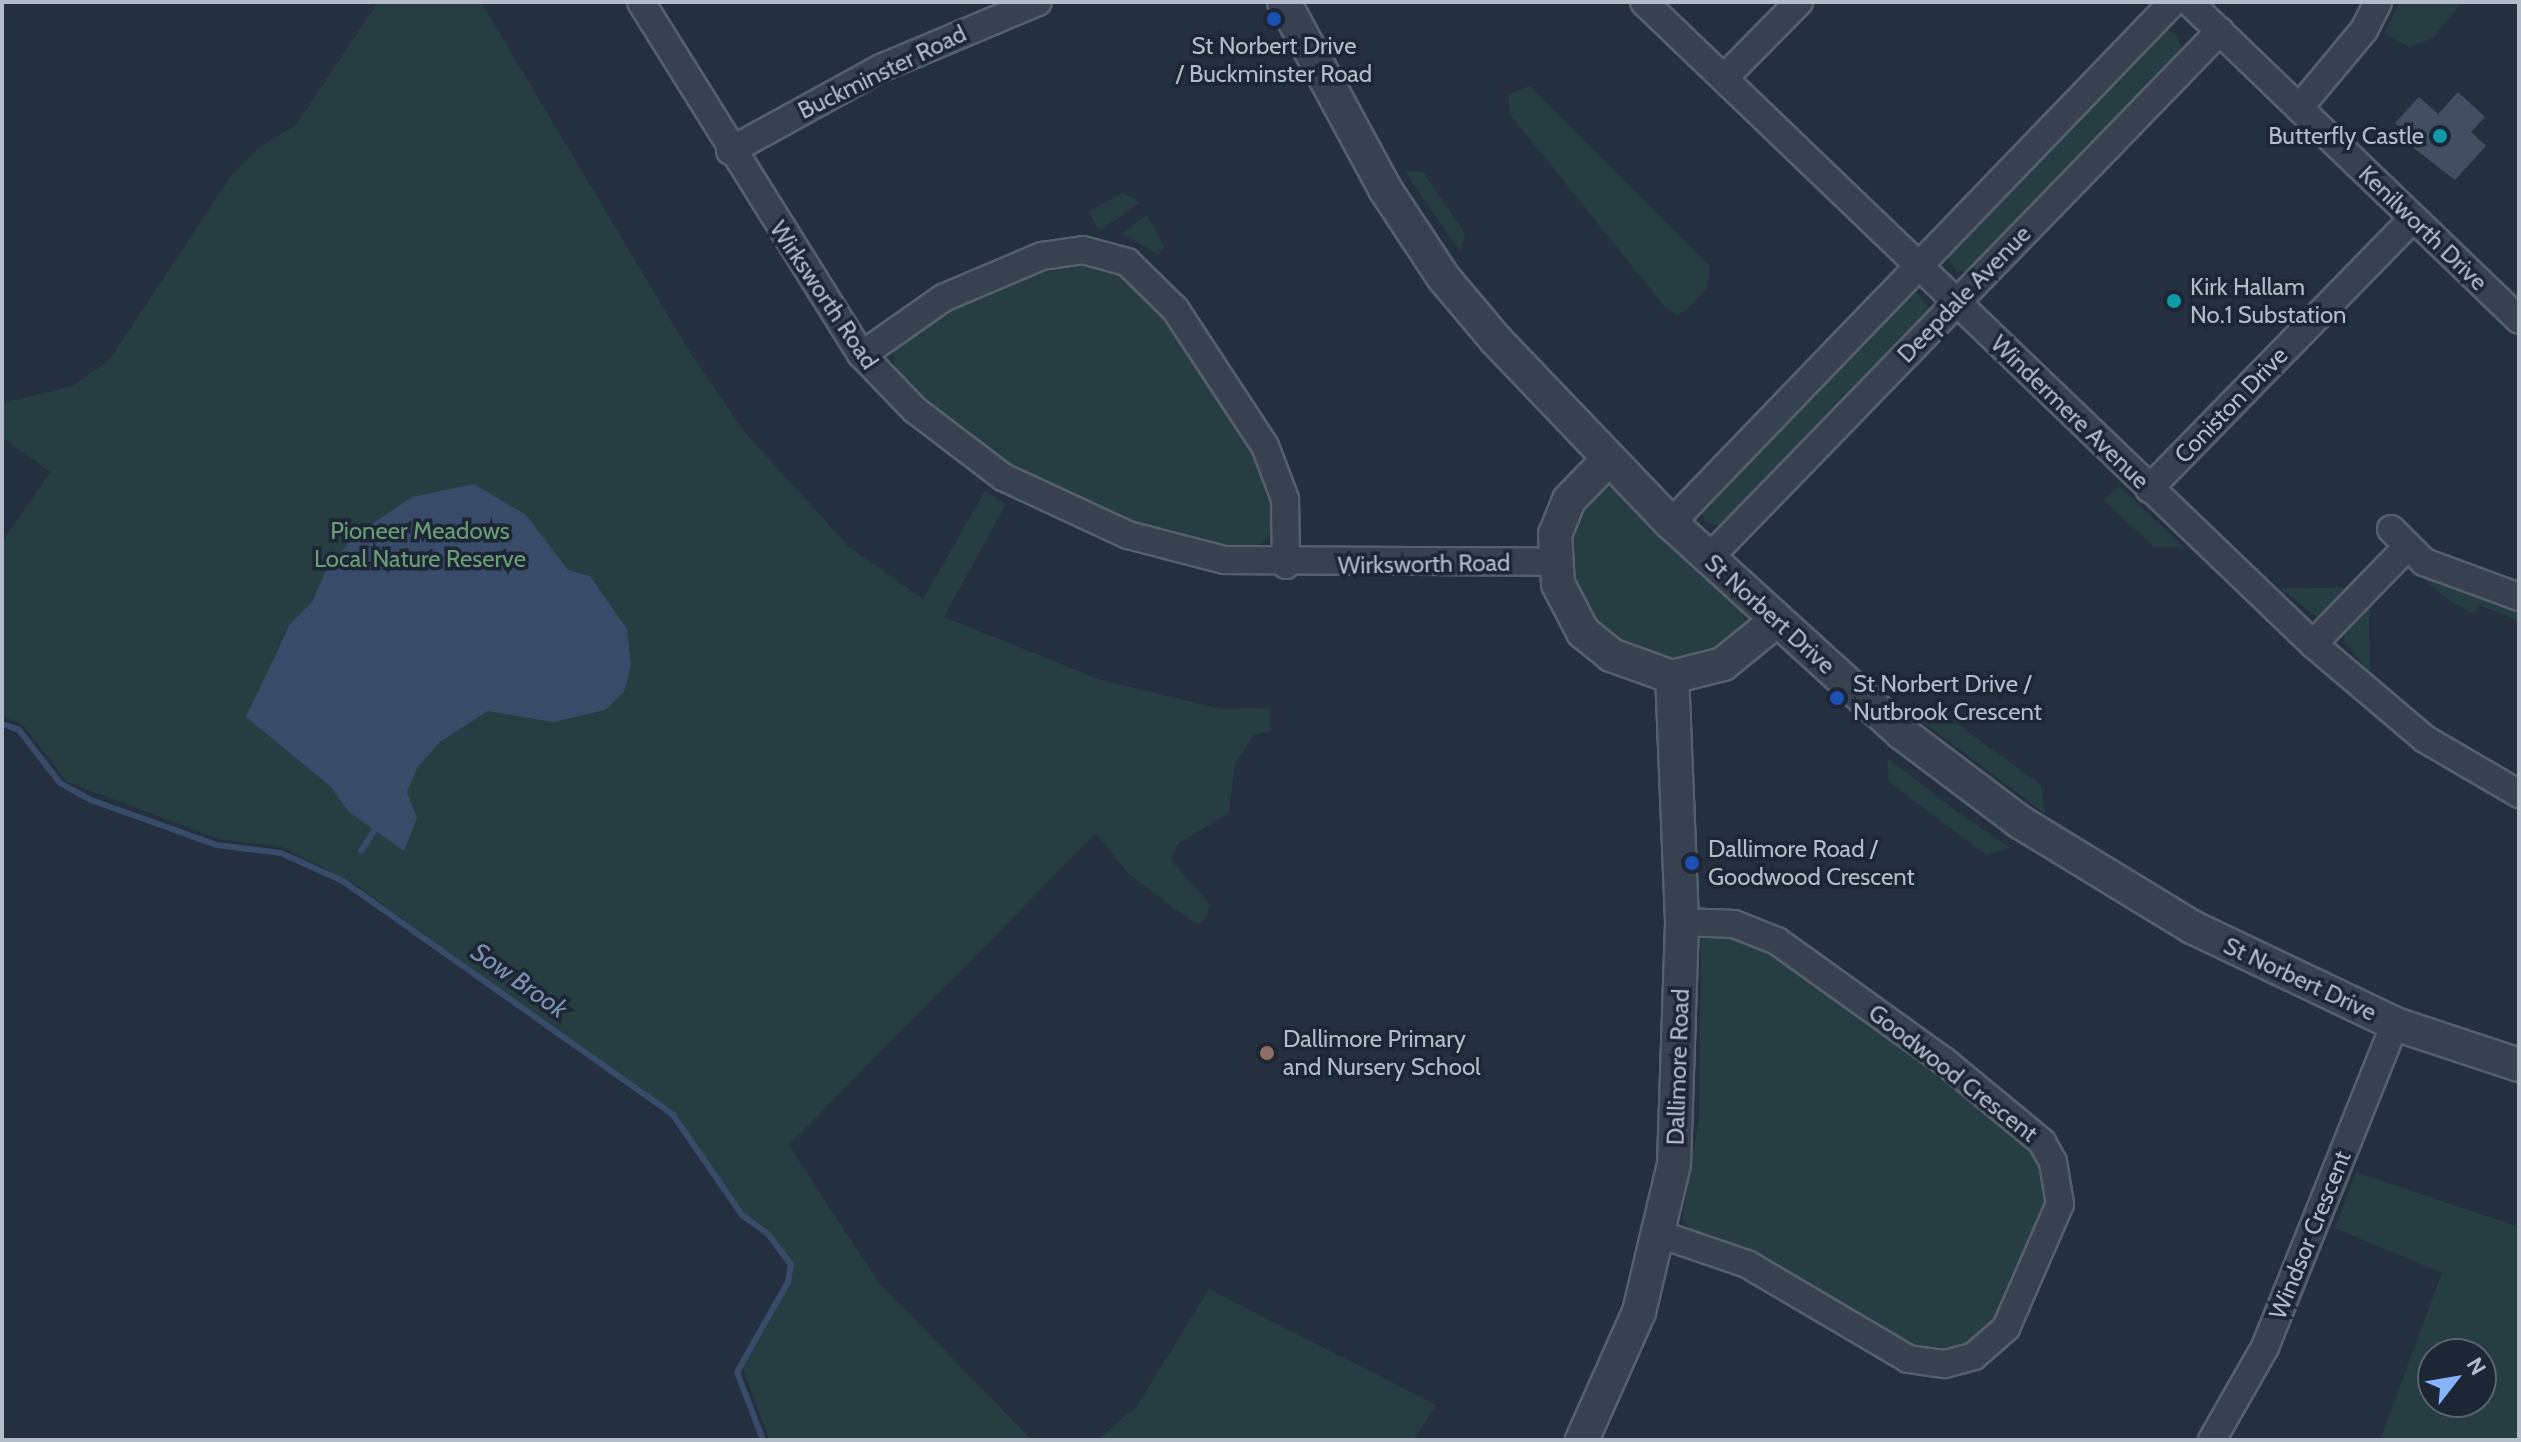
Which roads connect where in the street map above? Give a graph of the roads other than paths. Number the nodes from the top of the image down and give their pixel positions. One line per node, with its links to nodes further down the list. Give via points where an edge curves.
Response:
1 (641, 2): 12 (street, Wirksworth Road)
2 (1038, 2): 12 (street, Buckminster Road, via 881,68)
3 (1284, 2): 18 (street, St Norbert Drive, via 1363,151 1443,277)
4 (1644, 2): 10 (street, Windermere Avenue)
5 (1799, 2): 10 (street)
6 (2173, 2): 14 (street)
7 (2189, 2): 9 (street, Kenilworth Drive)
8 (2378, 2): 11 (street, via 2364,30)
9 (2220, 31): 11 (street, Kenilworth Drive); 15 (street, Deepdale Avenue)
10 (1724, 78): 14 (street, Windermere Avenue)
11 (2299, 108): 13 (street, Kenilworth Drive)
12 (730, 151): 17 (street, Wirksworth Road)
13 (2413, 218): 16 (street, Kenilworth Drive); 19 (street, Coniston Drive)
14 (1918, 266): 15 (street, Windermere Avenue); 20 (street)
15 (1957, 302): 19 (street, Windermere Avenue); 21 (street, Deepdale Avenue)
16 (2519, 320)
17 (862, 355): 23 (street, Wirksworth Road, via 953,442 1040,497 1161,546); 23 (street, via 943,298 1042,256 1083,250 1127,262 1175,309 1265,446 1285,499)
18 (1607, 461): 20 (street, St Norbert Drive); 22 (street, via 1569,500)
19 (2149, 489): 26 (street, Windermere Avenue)
20 (1671, 523): 21 (street, St Norbert Drive)
21 (1709, 558): 25 (street, St Norbert Drive)
22 (1553, 562): 23 (street, Wirksworth Road); 27 (street, via 1583,632 1620,660)
23 (1286, 565)
24 (2519, 597): 26 (street, via 2424,562 2399,538)
25 (1776, 621): 27 (street, via 1723,664); 30 (street, St Norbert Drive, via 1930,756 2101,875 2274,970)
26 (2313, 644): 28 (street, Windermere Avenue, via 2425,739)
27 (1672, 677): 29 (street, Dallimore Road)
28 (2519, 794)
29 (1682, 922): 32 (street, Dallimore Road, via 1679,1093); 32 (street, Goodwood Crescent, via 1734,924 1777,941 1944,1061 2042,1142 2053,1162 2060,1204 2006,1328 1974,1356 1945,1364 1908,1359 1747,1264)
30 (2395, 1024): 31 (street, St Norbert Drive); 34 (street, Windsor Crescent, via 2265,1347)
31 (2519, 1065)
32 (1662, 1235): 33 (street, Dallimore Road, via 1621,1361)
33 (1582, 1440)
34 (2212, 1440)

